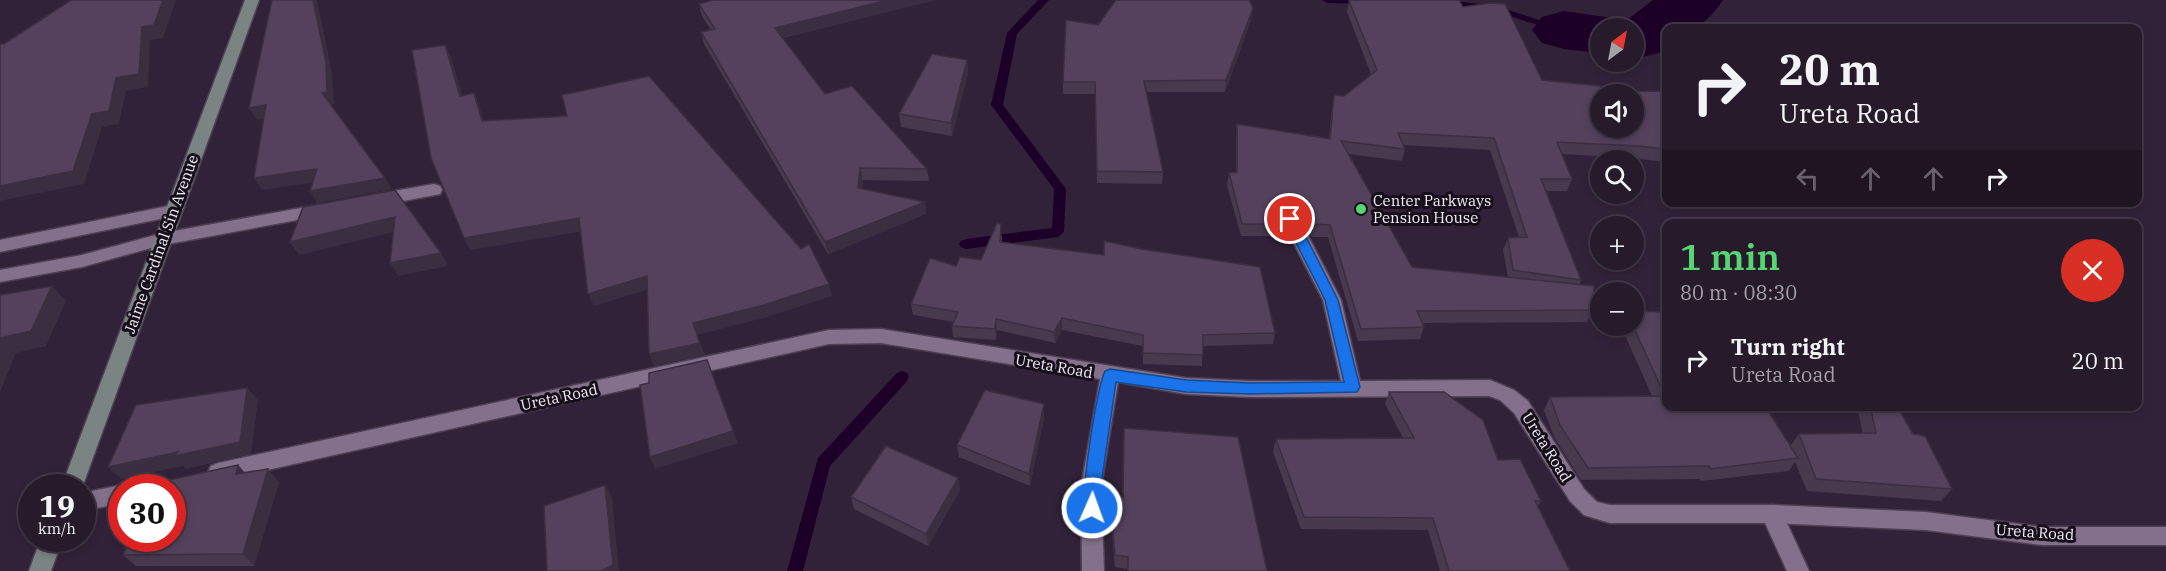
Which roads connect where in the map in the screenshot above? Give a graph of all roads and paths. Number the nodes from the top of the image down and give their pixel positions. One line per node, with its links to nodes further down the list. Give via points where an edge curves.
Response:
1 (252, 0): 5 (main road, Jaime Cardinal Sin Avenue)
2 (434, 190): 3 (street)
3 (363, 202)
4 (340, 207): 7 (street)
5 (173, 211): 7 (main road, Jaime Cardinal Sin Avenue); 8 (street)
6 (1290, 219): 11 (street, via 1332,300)
7 (163, 239): 9 (street, via 82,261); 12 (main road, Jaime Cardinal Sin Avenue)
8 (0, 246)
9 (0, 276)
10 (1110, 375): 11 (street, Ureta Road, via 1186,386); 13 (street, Ureta Road, via 881,336 829,337); 18 (street, via 1091,487)
11 (1352, 387): 14 (street, Ureta Road, via 1490,388 1507,395 1521,407 1577,495 1591,509 1610,514)
12 (76, 474)
13 (196, 477)
14 (1772, 514): 15 (street, Ureta Road, via 1926,521 2042,536); 19 (street)
15 (2166, 536)
16 (47, 552): 17 (main road)
17 (40, 571)
18 (1093, 571)
19 (1798, 571)

